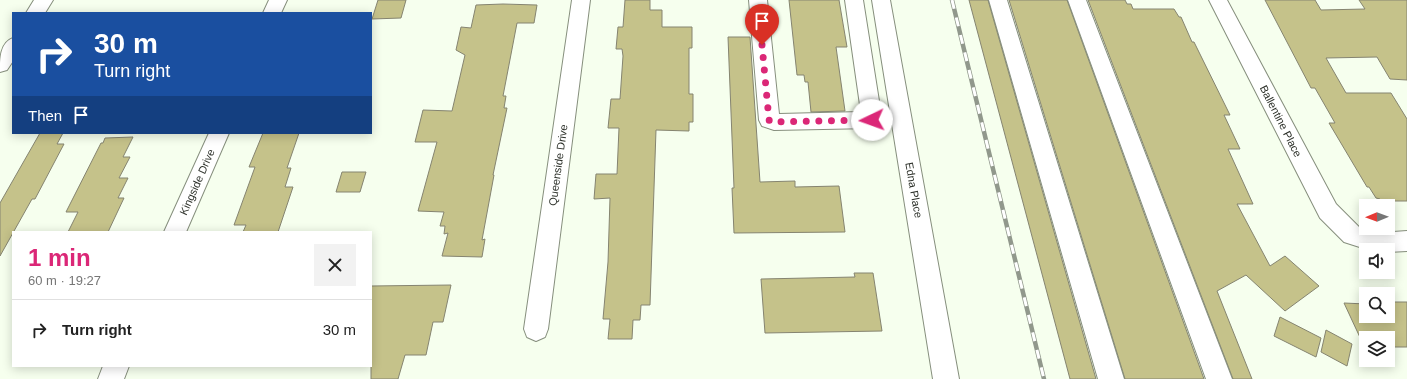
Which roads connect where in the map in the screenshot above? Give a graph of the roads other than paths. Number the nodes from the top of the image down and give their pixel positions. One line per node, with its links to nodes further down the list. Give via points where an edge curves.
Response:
1 (44, 0): 10 (street)
2 (278, 0): 11 (street)
3 (581, 0): 17 (street, Queenside Drive)
4 (758, 0): 5 (street, via 769,120 774,122 872,120)
5 (854, 0)
6 (881, 0): 20 (street, Edna Place)
7 (998, 0): 21 (street)
8 (1077, 0): 22 (street)
9 (1218, 0): 16 (street, Ballentine Place, via 1328,212 1352,235 1379,243)
10 (36, 12)
11 (272, 12)
12 (12, 47): 13 (street)
13 (0, 65)
14 (219, 134): 15 (street, Kingside Drive)
15 (176, 231)
16 (1407, 241)
17 (536, 329)
18 (116, 367): 19 (street)
19 (111, 379)
20 (946, 379)
21 (1111, 379)
22 (1220, 379)

